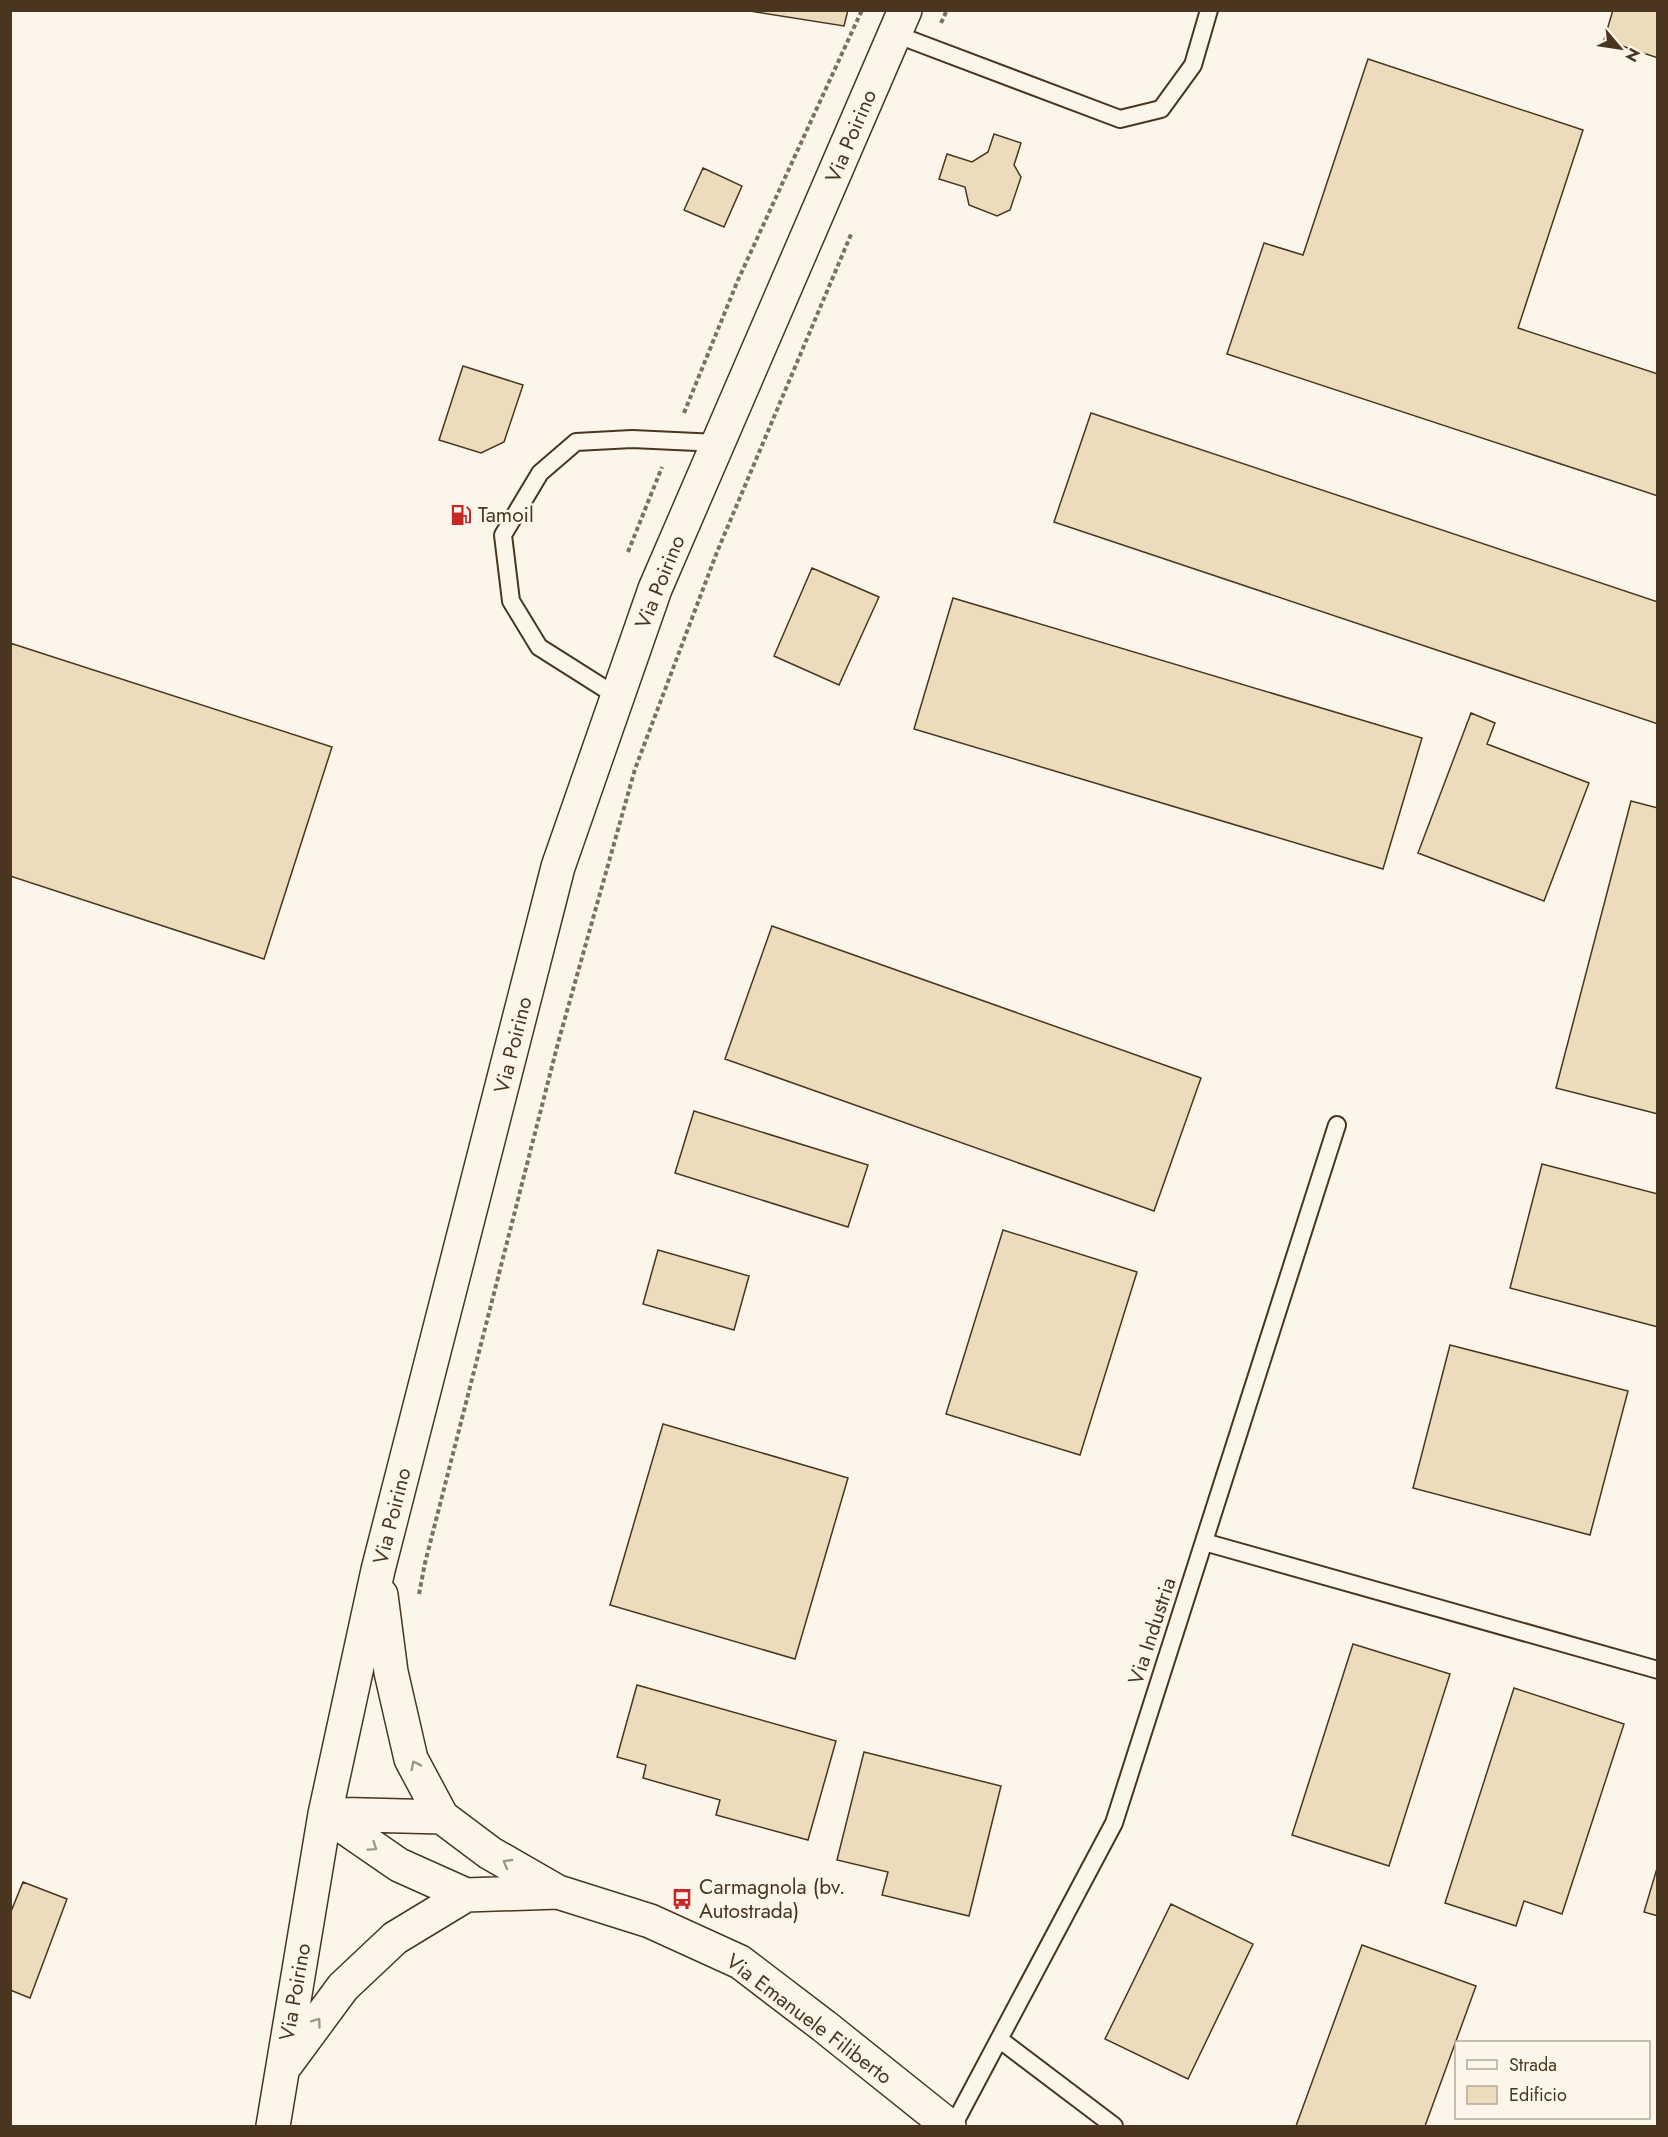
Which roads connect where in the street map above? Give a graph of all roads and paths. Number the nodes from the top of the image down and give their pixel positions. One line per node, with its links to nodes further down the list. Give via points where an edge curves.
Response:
1 (947, 10): 4 (path)
2 (1209, 10): 4 (lane, via 1193,65 1161,109 1120,119)
3 (900, 22): 4 (lane); 6 (main road, Via Poirino)
4 (930, 48)
5 (855, 224): 11 (path, via 717,552 635,769 558,1043)
6 (718, 443): 7 (main road, Via Poirino, via 655,589); 7 (lane, via 632,439 576,442 540,473 503,535 511,601 539,647)
7 (618, 697): 10 (main road, Via Poirino, via 558,867)
8 (1337, 1125): 9 (lane, Via Industria)
9 (1204, 1542): 12 (lane); 17 (lane, Via Industria, via 1114,1823)
10 (378, 1570): 13 (main road, Via Poirino); 14 (main road, one-way to 10, via 411,1758 392,1672)
11 (417, 1603)
12 (1658, 1670)
13 (326, 1814): 14 (main road); 16 (main road, one-way to 16, via 399,1865); 18 (main road, Via Poirino)
14 (442, 1817): 15 (main road, one-way to 14, via 490,1853)
15 (558, 1892): 16 (main road); 20 (main road, Via Emanuele Filiberto, via 650,1921 740,1962)
16 (466, 1895): 18 (main road, one-way to 16, via 343,1987 395,1938)
17 (999, 2039): 20 (lane, Via Industria); 21 (lane)
18 (282, 2070): 19 (main road, Via Poirino)
19 (273, 2127)
20 (951, 2127)
21 (1114, 2127)

